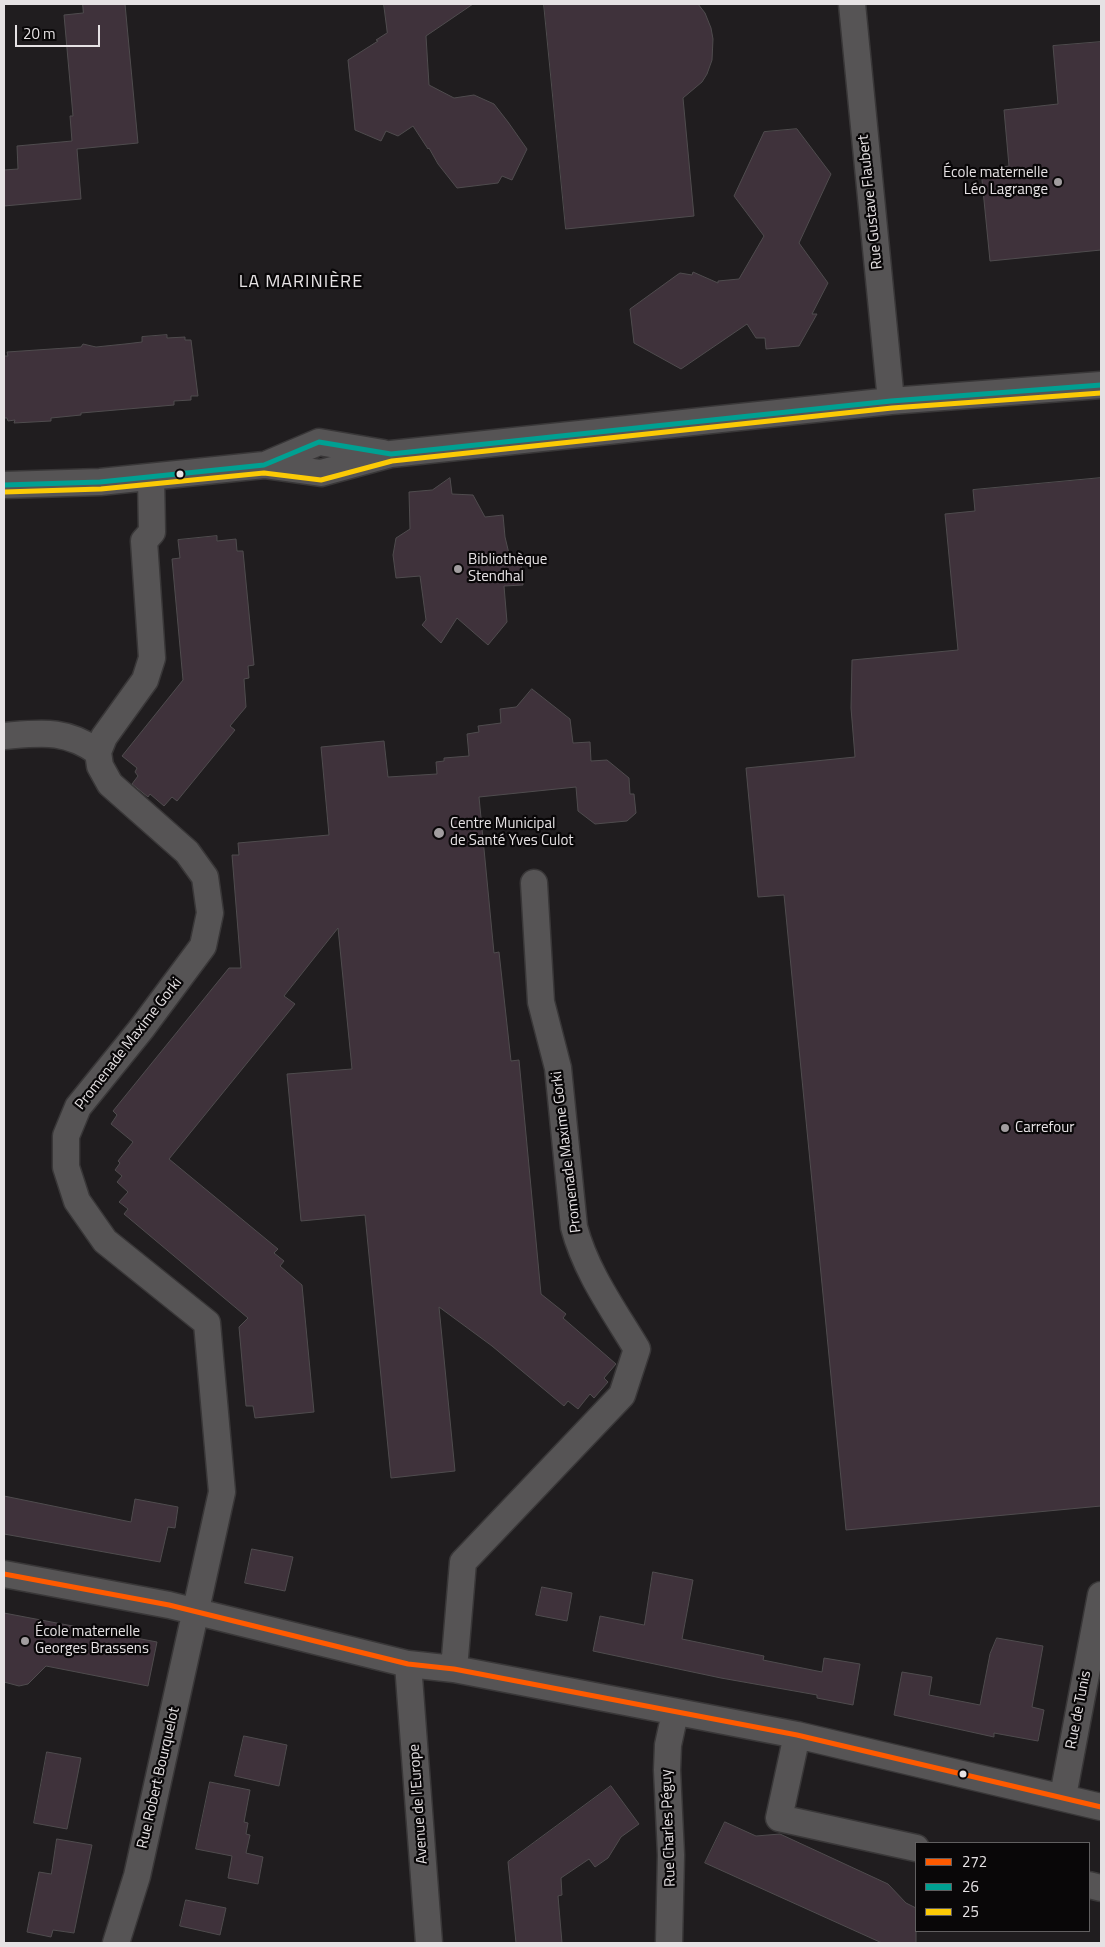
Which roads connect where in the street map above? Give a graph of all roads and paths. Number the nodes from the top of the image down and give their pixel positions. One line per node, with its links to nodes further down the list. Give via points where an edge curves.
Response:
1 (852, 4): 3 (street, Rue Gustave Flaubert)
2 (1101, 385): 3 (street)
3 (890, 401): 4 (street, via 391,454 319,442 264,465)
4 (151, 477): 5 (street); 7 (street, via 152,532 144,541 152,658 145,680 104,737)
5 (4, 485)
6 (4, 736): 7 (street, via 47,732 82,741)
7 (98, 752): 11 (street, Promenade Maxime Gorki, via 100,766 110,784 187,852 205,876 210,913 203,946 78,1107 66,1136 66,1167 77,1201 105,1241 207,1323 222,1492)
8 (534, 884): 13 (street, Promenade Maxime Gorki, via 541,1002 558,1068 574,1228 580,1251 638,1349 622,1395 463,1562)
9 (4, 1574): 11 (street)
10 (1101, 1595): 16 (street, Rue de Tunis)
11 (197, 1612): 12 (street); 19 (street, Rue Robert Bourquelot, via 137,1876)
12 (408, 1664): 13 (street); 20 (street, Avenue de l'Europe)
13 (454, 1669): 14 (street)
14 (675, 1713): 15 (street); 21 (street, Rue Charles Péguy, via 667,1770 671,1855)
15 (797, 1735): 16 (street); 18 (street, via 779,1818)
16 (1063, 1796): 17 (street)
17 (1101, 1807)
18 (915, 1848)
19 (116, 1943)
20 (429, 1943)
21 (669, 1943)

